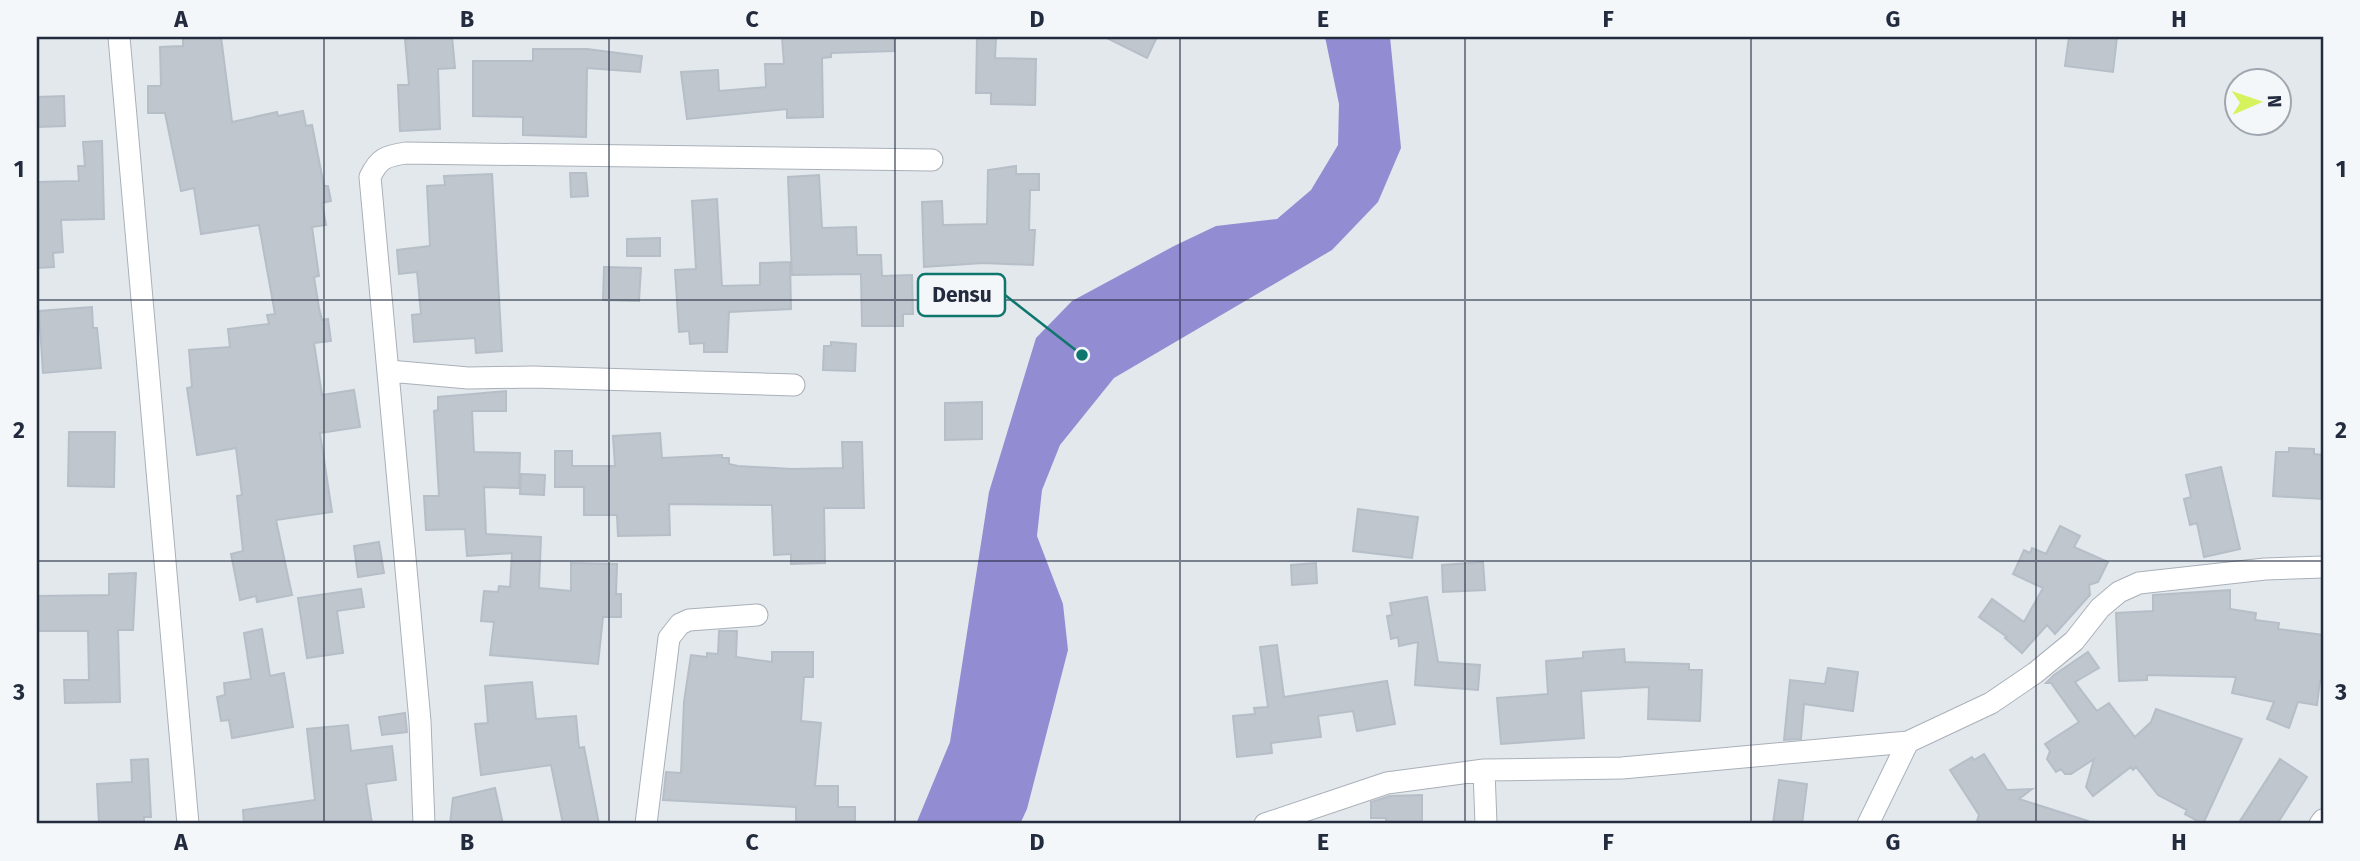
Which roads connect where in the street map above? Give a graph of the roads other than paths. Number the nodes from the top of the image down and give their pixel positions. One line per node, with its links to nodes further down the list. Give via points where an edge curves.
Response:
1 (120, 37): 9 (street)
2 (932, 160): 3 (street, via 406,153 382,158 370,177)
3 (389, 371): 4 (street, via 468,378); 10 (street, via 420,721)
4 (794, 385)
5 (2323, 567): 7 (street, via 2139,583 2100,608 2074,641 2035,673 1991,703)
6 (757, 615): 11 (street, via 689,620 669,638)
7 (1908, 742): 8 (street, via 1622,768); 14 (street)
8 (1484, 770): 12 (street, via 1387,783); 13 (street)
9 (188, 824)
10 (424, 824)
11 (646, 824)
12 (1265, 824)
13 (1486, 824)
14 (1868, 824)

